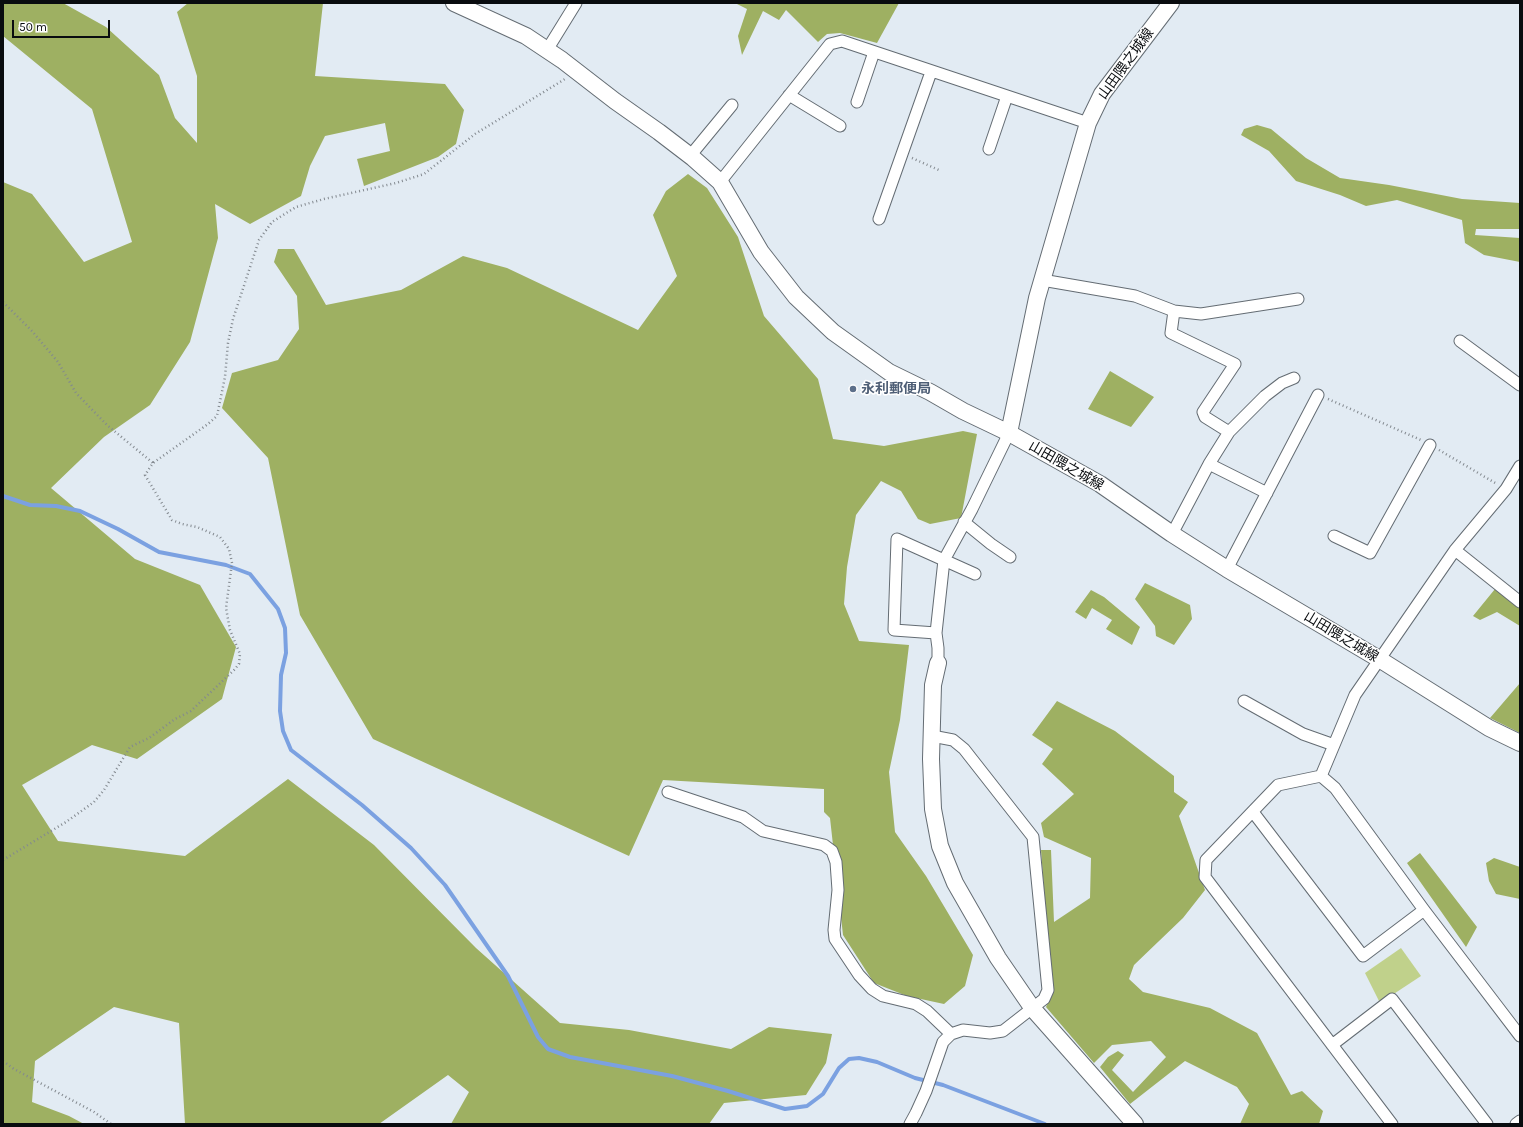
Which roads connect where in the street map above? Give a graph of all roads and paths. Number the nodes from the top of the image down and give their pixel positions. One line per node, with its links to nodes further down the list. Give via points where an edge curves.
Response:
1 (454, 3): 4 (street, via 526,36)
2 (576, 3): 4 (street)
3 (1171, 3): 12 (street, 山田隈之城線, via 1102,94)
4 (547, 50): 6 (street)
5 (874, 52): 7 (street); 8 (street, via 842,41 830,44); 10 (street)
6 (577, 71): 16 (street); 31 (path, via 475,134 424,174 296,207 272,222 259,240 233,319 217,416)
7 (931, 72): 9 (street); 15 (street)
8 (789, 95): 13 (street); 18 (street)
9 (1007, 96): 12 (street); 14 (street)
10 (857, 102)
11 (732, 105): 16 (street)
12 (1088, 123): 20 (street, 山田隈之城線)
13 (840, 126)
14 (989, 149)
15 (904, 152): 17 (path, via 915,160); 19 (street)
16 (690, 156): 18 (street)
17 (941, 171)
18 (720, 182): 29 (street, via 762,252 796,297 833,332 889,372)
19 (879, 219)
20 (1042, 280): 23 (street, via 1136,296); 29 (street, 山田隈之城線)
21 (1298, 299): 23 (street, via 1201,314)
22 (3, 302): 31 (path, via 58,362 76,393 107,425)
23 (1174, 311): 28 (street, via 1172,333 1235,364 1203,412 1205,417)
24 (1460, 341): 26 (street)
25 (1294, 378): 28 (street, via 1282,383 1265,396)
26 (1520, 385)
27 (1318, 395): 30 (path); 35 (street)
28 (1229, 432): 32 (street)
29 (1009, 433): 36 (street); 37 (street, 山田隈之城線, via 1100,484)
30 (1430, 445): 34 (path); 38 (street, via 1370,553)
31 (153, 462): 55 (path, via 145,475 172,520 197,526 220,537 229,549 232,563 226,608 230,630 240,654 239,664 191,711 130,747 94,802)
32 (1209, 464): 35 (street); 37 (street)
33 (1520, 466): 34 (street)
34 (1506, 489): 39 (street)
35 (1267, 493): 42 (street)
36 (964, 522): 40 (street); 41 (street)
37 (1172, 534): 42 (street, 山田隈之城線)
38 (1334, 536)
39 (1455, 550): 44 (street); 46 (street)
40 (1010, 557)
41 (944, 560): 43 (street); 45 (street); 45 (street, via 897,539 894,630)
42 (1227, 569): 46 (street, 山田隈之城線)
43 (975, 574)
44 (1520, 602)
45 (936, 633): 47 (street)
46 (1379, 659): 50 (street, 山田隈之城線, via 1489,728); 51 (street, via 1355,696)
47 (938, 664): 49 (street, via 933,685)
48 (1244, 701): 51 (street, via 1303,734)
49 (932, 736): 57 (street, via 933,809 940,846 955,883 998,958); 57 (street, via 953,740 964,749 1033,837 1048,990 1044,999)
50 (1520, 743)
51 (1334, 746): 52 (street)
52 (1321, 776): 54 (street, via 1278,785); 56 (street, via 1335,788)
53 (668, 792): 58 (street, via 743,818 763,831 824,845 832,851 836,862 838,890 835,939 859,975 872,989 883,996 916,1004)
54 (1253, 812): 56 (street, via 1362,956); 60 (street, via 1206,860 1205,877)
55 (3, 860)
56 (1424, 910): 59 (street)
57 (1033, 1009): 58 (street, via 1003,1031 963,1030); 65 (street)
58 (951, 1034): 64 (street, via 944,1042)
59 (1520, 1036)
60 (1332, 1045): 66 (street); 67 (street, via 1392,999)
61 (3, 1061): 63 (path)
62 (1520, 1121): 68 (street)
63 (111, 1124)
64 (910, 1124)
65 (1135, 1124)
66 (1392, 1124)
67 (1487, 1124)
68 (1516, 1124)

